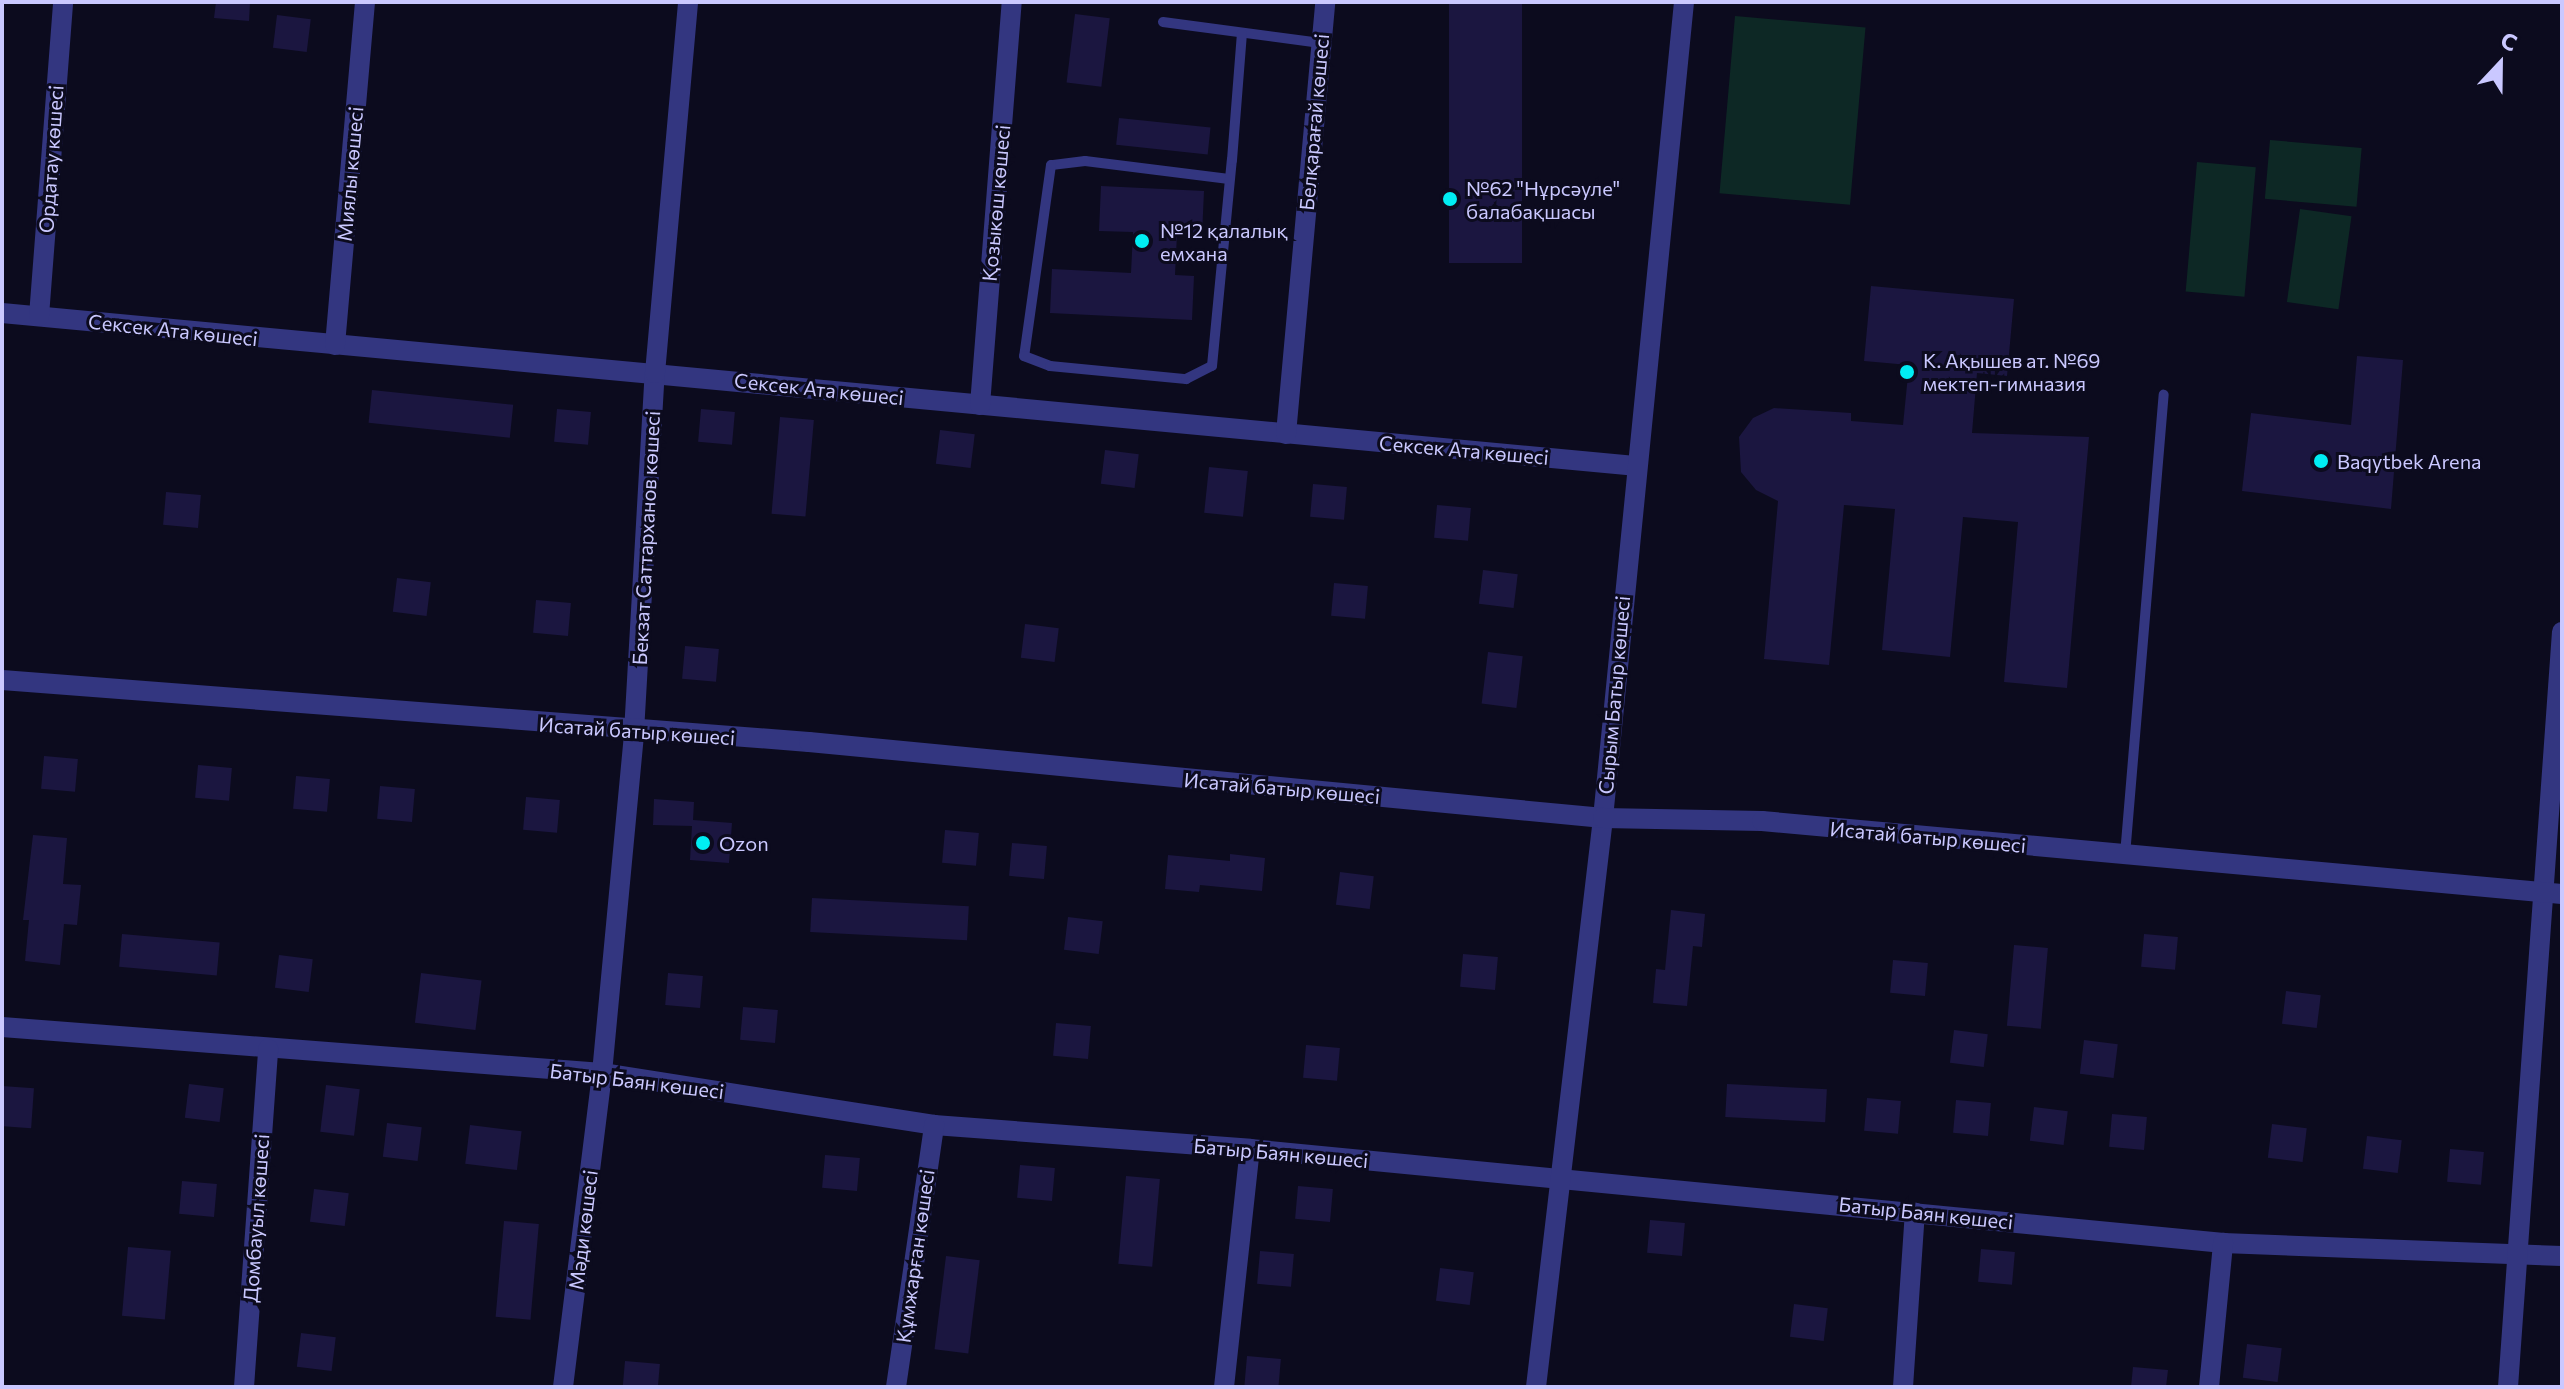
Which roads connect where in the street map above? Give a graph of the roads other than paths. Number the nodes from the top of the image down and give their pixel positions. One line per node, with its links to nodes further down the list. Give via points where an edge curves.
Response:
1 (63, 2): 12 (street, Ордатау көшесі)
2 (365, 2): 13 (street, Миялы көшесі)
3 (688, 2): 14 (street, Бекзат Саттарханов көшесі)
4 (1012, 2): 16 (street, Қозыкөш көшесі)
5 (1325, 2): 9 (street, Белқарағай көшесі)
6 (1684, 2): 18 (street, Сырым Батыр көшесі)
7 (1163, 22): 8 (lane)
8 (1242, 33): 9 (lane); 10 (lane)
9 (1321, 43): 17 (street, Белқарағай көшесі)
10 (1229, 179): 10 (lane, via 1085,161 1051,165 1024,356 1050,366 1186,379 1212,366)
11 (2, 313): 12 (street, Сексек Ата көшесі)
12 (39, 316): 13 (street, Сексек Ата көшесі)
13 (335, 345): 14 (street, Сексек Ата көшесі)
14 (655, 373): 16 (street, Сексек Ата көшесі); 21 (street, Бекзат Саттарханов көшесі)
15 (2164, 395): 23 (lane)
16 (980, 405): 17 (street, Сексек Ата көшесі)
17 (1286, 434): 18 (street, Сексек Ата көшесі)
18 (1635, 466): 22 (street, Сырым Батыр көшесі)
19 (2562, 632): 24 (street)
20 (2, 680): 21 (street, Исатай батыр көшесі)
21 (634, 732): 22 (street, Исатай батыр көшесі, via 809,742); 27 (street, Бекзат Саттарханов көшесі)
22 (1603, 818): 23 (street, Исатай батыр көшесі, via 1762,821); 30 (street, Сырым Батыр көшесі)
23 (2125, 855): 24 (street, Исатай батыр көшесі)
24 (2553, 894): 33 (street)
25 (2, 1027): 26 (street, Батыр Баян көшесі)
26 (268, 1049): 27 (street, Батыр Баян көшесі); 35 (street, Домбауыл көшесі)
27 (602, 1073): 28 (street, Батыр Баян көшесі); 36 (street, Мәди көшесі)
28 (934, 1125): 29 (street, Батыр Баян көшесі); 37 (street, Құмжарған көшесі)
29 (1250, 1149): 30 (street, Батыр Баян көшесі); 38 (street)
30 (1558, 1180): 31 (street, Батыр Баян көшесі); 39 (street, Сырым Батыр көшесі)
31 (1915, 1212): 32 (street, Батыр Баян көшесі); 40 (street)
32 (2223, 1243): 33 (street, Батыр Баян көшесі); 41 (street)
33 (2521, 1252): 34 (street, Батыр Баян көшесі); 42 (street)
34 (2562, 1256)
35 (244, 1387)
36 (563, 1387)
37 (896, 1387)
38 (1224, 1387)
39 (1536, 1387)
40 (1903, 1387)
41 (2209, 1387)
42 (2508, 1387)

